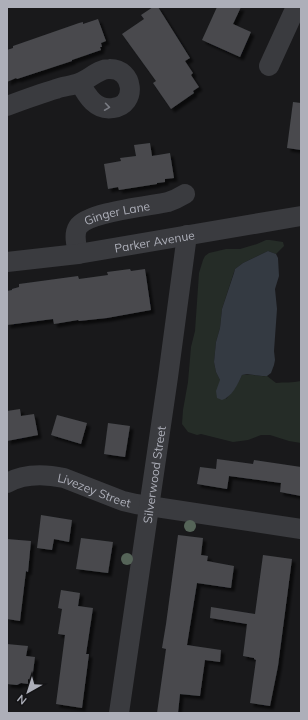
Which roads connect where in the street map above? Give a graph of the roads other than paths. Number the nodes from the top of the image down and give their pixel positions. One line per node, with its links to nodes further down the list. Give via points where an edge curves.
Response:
1 (287, 15): 2 (street)
2 (269, 66)
3 (80, 83): 4 (street)
4 (7, 106)
5 (185, 194): 8 (street, Ginger Lane, via 170,201 113,211 83,222 76,232)
6 (301, 216): 7 (street, Parker Avenue)
7 (187, 236): 8 (street, Parker Avenue); 11 (street, Silverwood Street)
8 (78, 254): 9 (street, Parker Avenue)
9 (7, 262)
10 (7, 483): 11 (street, Livezey Street, via 31,475 54,476 123,501)
11 (149, 506): 12 (street, Livezey Street); 13 (street, Silverwood Street)
12 (301, 529)
13 (119, 713)

